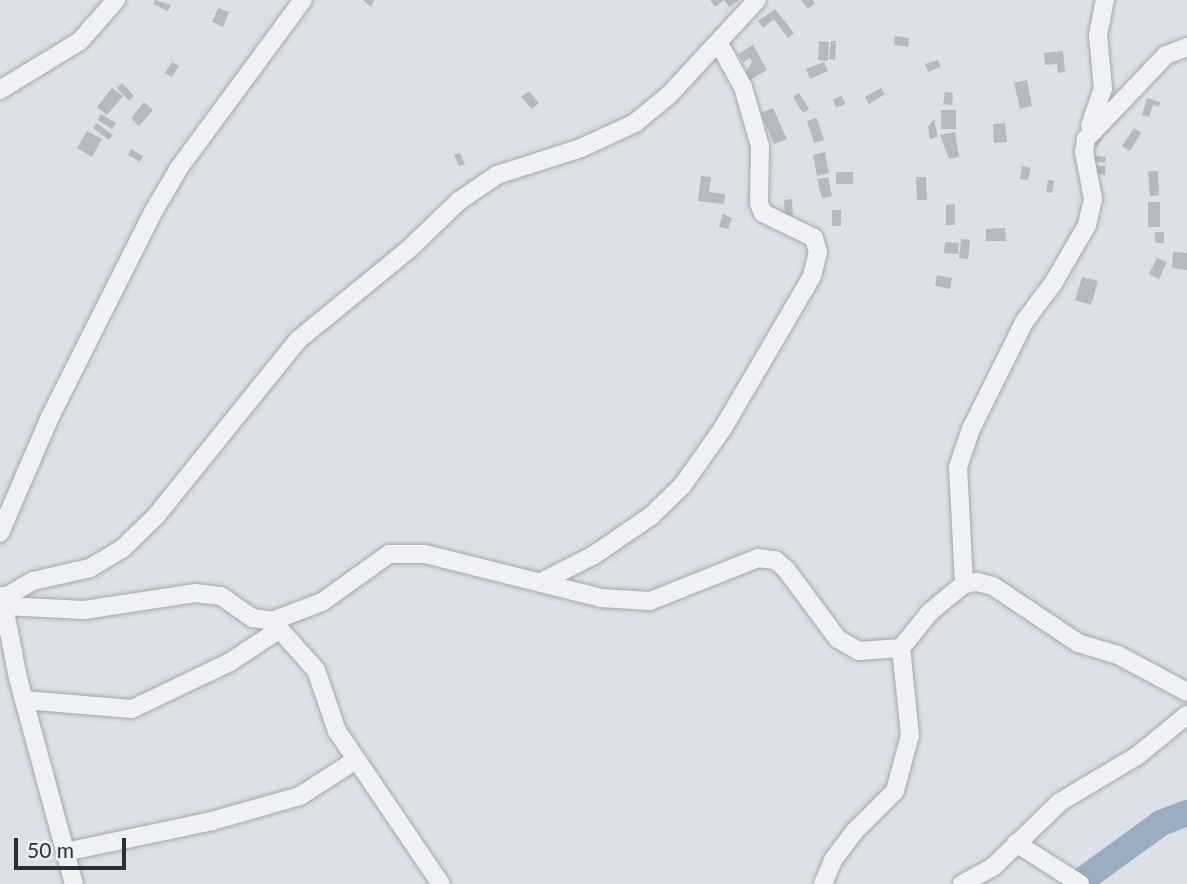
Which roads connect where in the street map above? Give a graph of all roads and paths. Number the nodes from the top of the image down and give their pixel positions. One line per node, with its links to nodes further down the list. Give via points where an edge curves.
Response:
1 (116, 0): 7 (street, via 80,41)
2 (303, 0): 9 (street, via 179,168 152,214 49,419)
3 (757, 0): 5 (street)
4 (1105, 0): 8 (street, via 1098,35 1103,88)
5 (718, 42): 10 (street, via 743,87 760,146 759,203 763,213 814,238 817,252 812,276 723,428 682,486 617,539); 12 (street, via 635,123 581,148 497,175 459,201 408,250 298,340 156,516 122,549 90,568 33,581)
6 (1187, 47): 8 (street, via 1166,55)
7 (0, 90)
8 (1086, 139): 11 (street, via 1093,199 1087,225 1024,322 971,429 958,467)
9 (0, 533)
10 (545, 580): 13 (street, via 425,554 389,554 322,603); 14 (street, via 601,598 650,601 758,558 775,560 838,639 859,651)
11 (964, 584): 14 (street, via 930,612); 15 (street, via 993,586 1078,643 1118,655)
12 (2, 597): 13 (street, via 84,610 195,593 221,596 253,618); 16 (street)
13 (276, 625): 16 (street, via 230,662 132,709); 18 (street, via 316,670 337,731)
14 (901, 648): 23 (street, via 910,735 895,791 848,840)
15 (1187, 692)
16 (24, 700): 20 (street)
17 (1187, 715): 19 (street, via 1137,756 1060,802)
18 (354, 761): 20 (street, via 300,796 212,821); 22 (street)
19 (1016, 843): 24 (street, via 993,867); 25 (street)
20 (65, 852): 21 (street)
21 (74, 884)
22 (441, 884)
23 (823, 884)
24 (962, 884)
25 (1080, 884)

